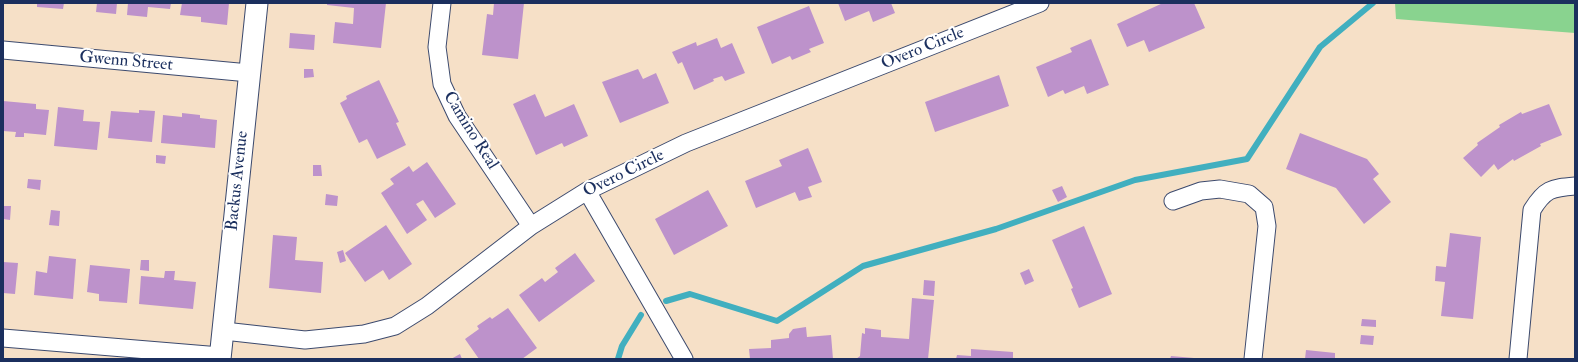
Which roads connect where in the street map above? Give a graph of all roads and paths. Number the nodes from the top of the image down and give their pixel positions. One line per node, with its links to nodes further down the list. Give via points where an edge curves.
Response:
1 (256, 3): 5 (street, Backus Avenue)
2 (442, 3): 9 (street, Camino Real, via 437,46 442,84 457,116)
3 (1040, 3): 7 (street, Overo Circle, via 686,143)
4 (3, 50): 5 (street, Gwenn Street)
5 (249, 73): 10 (street, Backus Avenue)
6 (1575, 186): 15 (street, via 1542,194 1532,210)
7 (587, 191): 9 (street, Overo Circle); 13 (street)
8 (1173, 201): 14 (street, via 1201,191 1220,189 1249,194 1264,207 1267,226)
9 (531, 226): 10 (street, Overo Circle, via 427,306 395,326 364,334 304,340)
10 (224, 331): 12 (street, Backus Avenue)
11 (3, 338): 12 (street)
12 (220, 358)
13 (684, 359)
14 (1253, 359)
15 (1518, 359)

